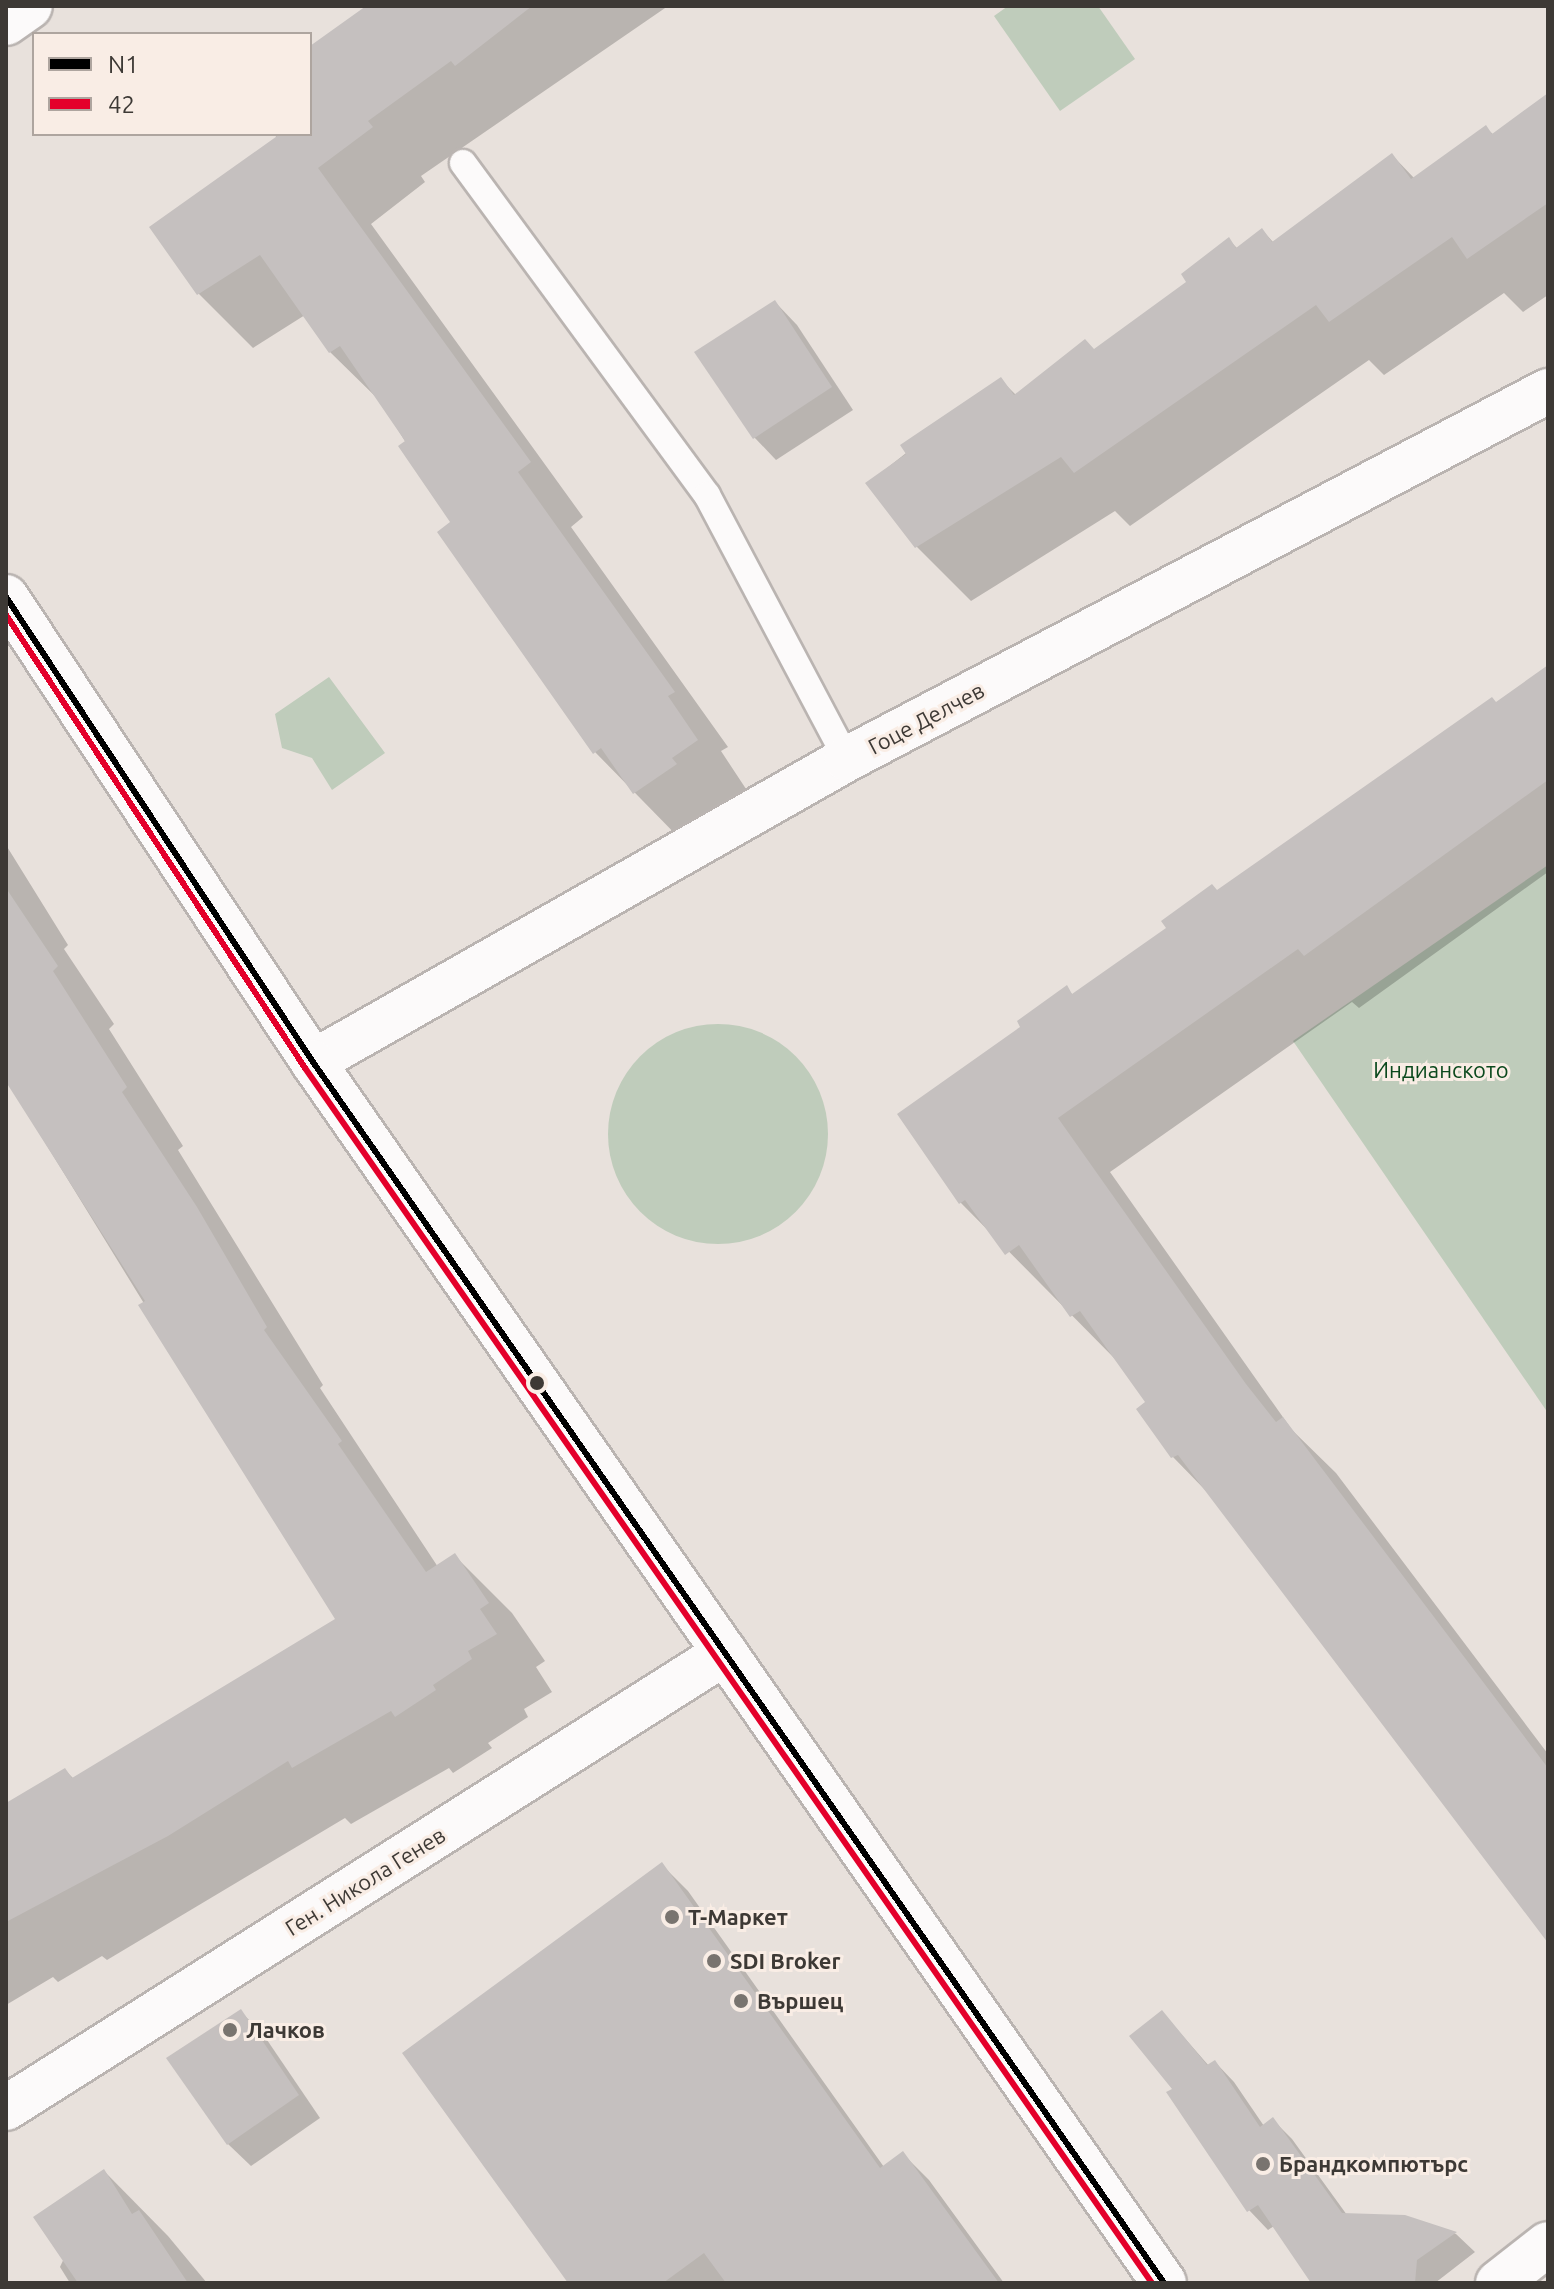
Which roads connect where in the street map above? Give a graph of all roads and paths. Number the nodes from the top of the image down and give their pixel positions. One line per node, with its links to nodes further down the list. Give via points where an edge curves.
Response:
1 (30, 6): 2 (street)
2 (6, 23)
3 (463, 163): 6 (lane, via 707,495)
4 (1548, 391): 6 (street, Гоце Делчев)
5 (6, 597): 7 (street)
6 (847, 759): 7 (street, Гоце Делчев)
7 (313, 1062): 8 (street)
8 (725, 1653): 9 (street, Ген. Никола Генев); 11 (street)
9 (6, 2108)
10 (1548, 2244): 12 (street)
11 (1164, 2283)
12 (1498, 2283)

